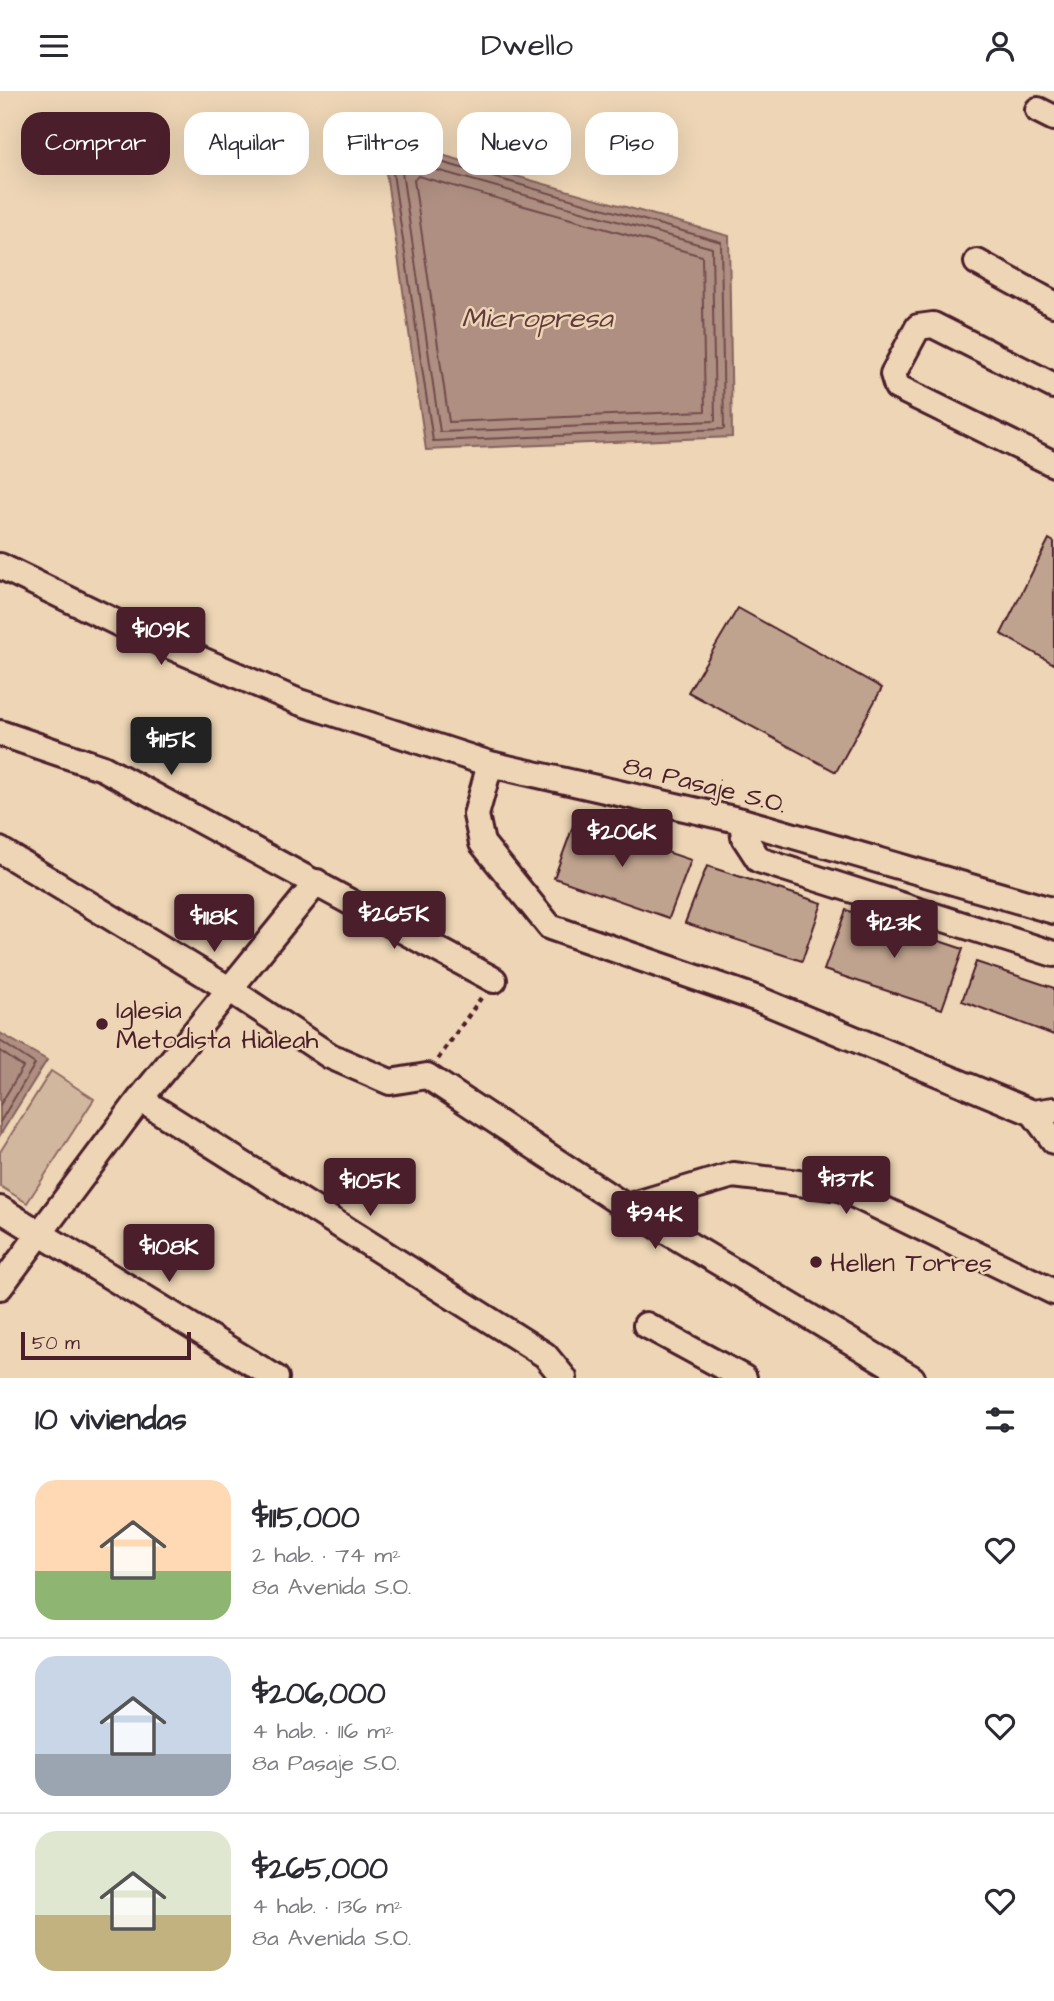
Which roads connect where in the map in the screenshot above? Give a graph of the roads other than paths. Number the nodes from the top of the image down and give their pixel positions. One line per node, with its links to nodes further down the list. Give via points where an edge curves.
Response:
1 (977, 262): 2 (street)
2 (1054, 304)
3 (1054, 386): 4 (street, via 933,325 918,327 893,374 897,387)
4 (1054, 464)
5 (0, 566): 7 (street, 8a Pasaje S.O., via 130,629 299,702)
6 (0, 733): 10 (street, via 103,768)
7 (490, 764): 8 (street, 8a Pasaje S.O.); 16 (street, via 476,815 481,843 550,927 758,999)
8 (742, 821): 11 (street, 8a Pasaje S.O.); 12 (street, via 744,837 759,860)
9 (0, 850): 14 (street)
10 (317, 882): 13 (street); 14 (street)
11 (1054, 911)
12 (1054, 954)
13 (494, 980)
14 (229, 989): 15 (street); 18 (street, via 330,1056 390,1082 426,1076)
15 (139, 1099): 20 (street); 25 (street, via 545,1355)
16 (1043, 1111): 17 (street)
17 (1054, 1141)
18 (626, 1207): 22 (street, via 733,1175 840,1188); 27 (street)
19 (0, 1209): 20 (street)
20 (39, 1231): 21 (street); 24 (street)
21 (0, 1287)
22 (1054, 1292)
23 (646, 1325): 26 (street)
24 (274, 1378)
25 (564, 1378)
26 (744, 1378)
27 (912, 1378)

